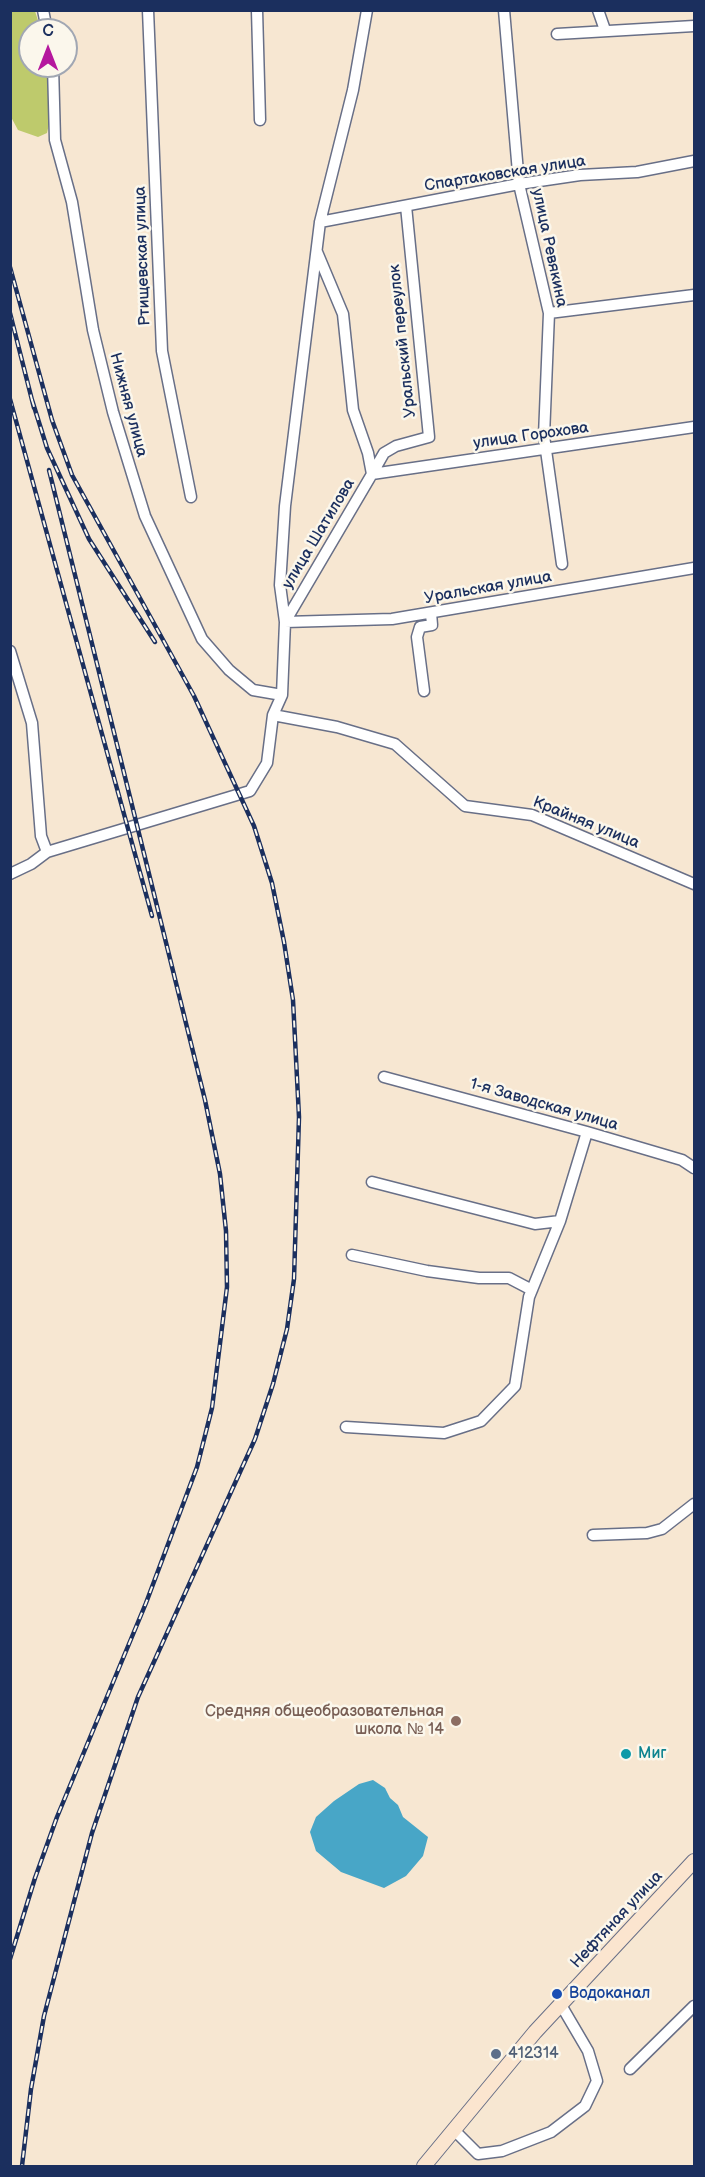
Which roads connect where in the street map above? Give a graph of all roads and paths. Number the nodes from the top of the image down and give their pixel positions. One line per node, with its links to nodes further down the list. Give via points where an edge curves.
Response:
1 (148, 10): 21 (street, Ртищевская улица, via 162,351)
2 (257, 10): 10 (street)
3 (367, 10): 14 (street, улица Шатилова, via 353,90)
4 (504, 10): 12 (street, улица Ревякина)
5 (598, 10): 7 (street)
6 (694, 26): 7 (street)
7 (605, 30): 8 (street)
8 (557, 34)
9 (53, 78): 28 (street, Нижняя улица, via 55,140 72,202 93,330 145,516 202,639 253,690)
10 (260, 120)
11 (694, 161): 12 (street, Спартаковская улица, via 637,172)
12 (519, 184): 13 (street, Спартаковская улица); 17 (street, улица Ревякина)
13 (406, 206): 14 (street, Спартаковская улица); 20 (street, Уральский переулок, via 429,437 384,453)
14 (320, 222): 15 (street, улица Шатилова)
15 (317, 251): 20 (street, улица Шатилова, via 343,314 353,410); 25 (street, улица Шатилова, via 285,506 280,585)
16 (694, 295): 17 (street)
17 (549, 314): 19 (street, улица Ревякина)
18 (694, 427): 19 (street, улица Горохова)
19 (546, 449): 20 (street, улица Горохова); 22 (street, улица Ревякина)
20 (372, 474): 25 (street, улица Шатилова)
21 (191, 497)
22 (562, 564)
23 (694, 568): 24 (street, Уральская улица)
24 (431, 613): 25 (street, Уральская улица, via 392,619); 27 (street, via 432,625 420,627 417,637)
25 (285, 622): 28 (street, улица Шатилова)
26 (10, 651): 30 (street, via 32,723 41,836)
27 (424, 692)
28 (282, 695): 29 (street)
29 (273, 715): 30 (street, via 267,764 250,791); 32 (street, Крайняя улица, via 337,727 395,744 465,806 532,815)
30 (47, 852): 31 (street)
31 (10, 874)
32 (694, 884)
33 (384, 1077): 34 (street, 1-я Заводская улица)
34 (587, 1132): 35 (street, 1-я Заводская улица, via 682,1160); 37 (street)
35 (694, 1168)
36 (372, 1182): 37 (street, via 535,1224)
37 (560, 1221): 39 (street)
38 (352, 1255): 39 (street, via 427,1271 509,1278)
39 (532, 1290): 40 (street, via 515,1386 481,1421 444,1433)
40 (346, 1427)
41 (694, 1504): 42 (street, via 662,1528 647,1533)
42 (593, 1535)
43 (694, 1861): 44 (main road, Нефтяная улица)
44 (561, 2005): 47 (main road, Нефтяная улица); 47 (street, via 588,2051 597,2081 585,2106 551,2132 502,2151 478,2154)
45 (694, 2006): 46 (street)
46 (630, 2069)
47 (454, 2130): 48 (main road, Нефтяная улица)
48 (424, 2166)

